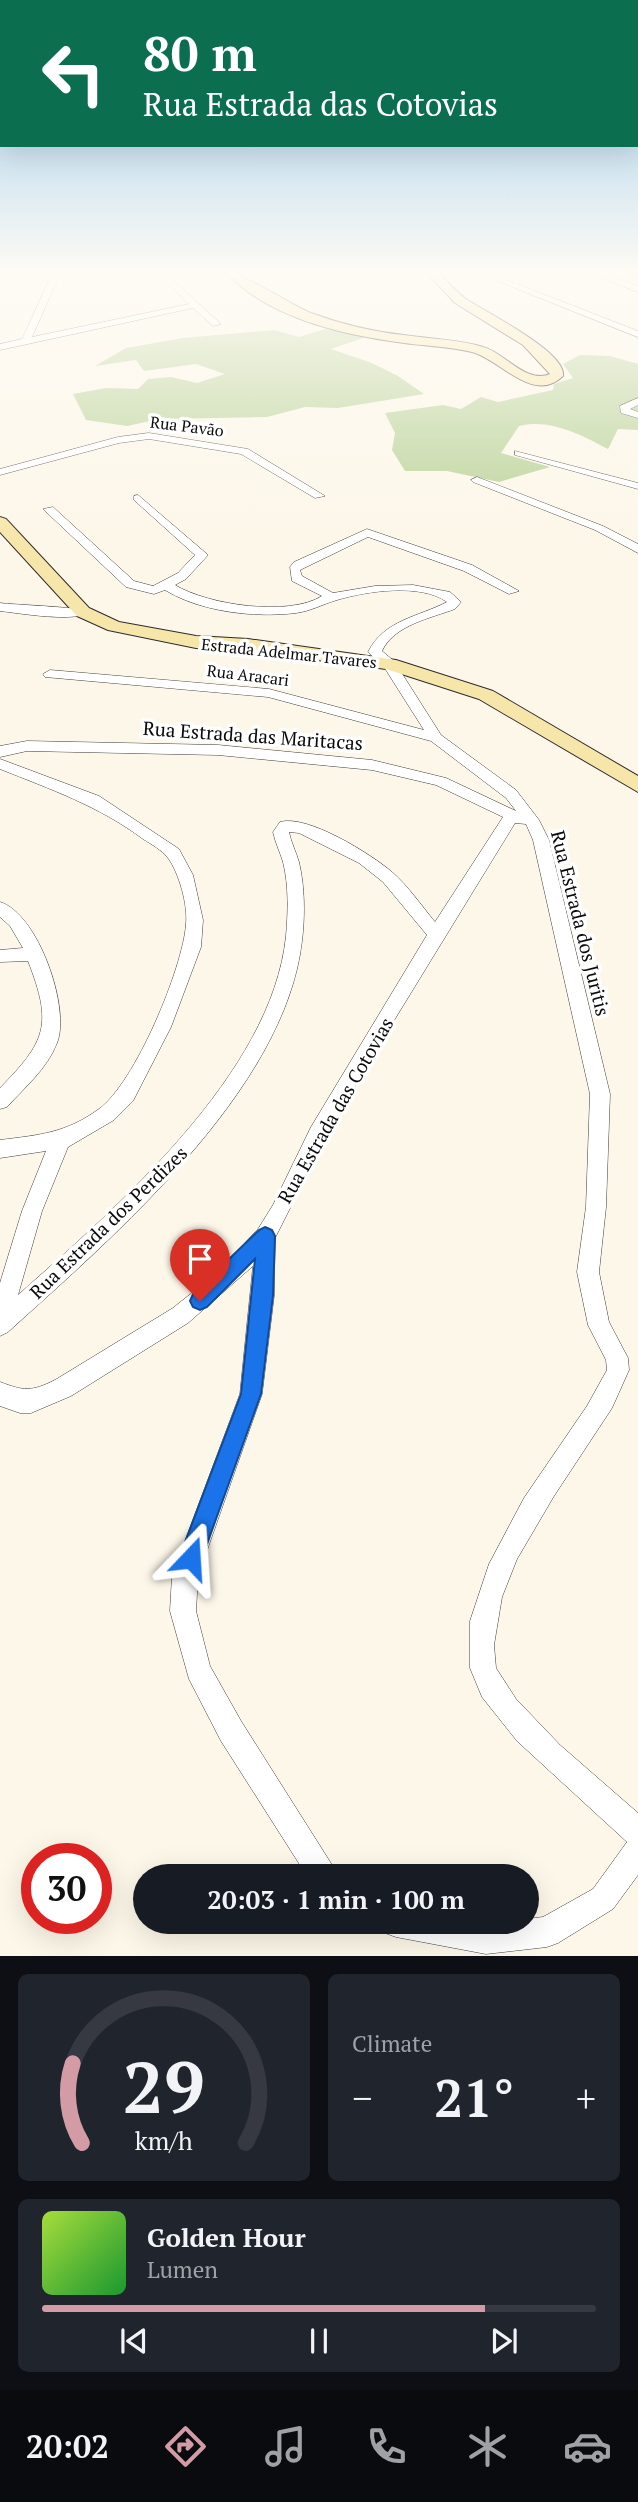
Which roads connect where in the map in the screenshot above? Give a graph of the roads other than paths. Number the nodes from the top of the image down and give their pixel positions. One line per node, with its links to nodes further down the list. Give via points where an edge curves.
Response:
1 (501, 363): 2 (street, via 539,382 556,376)
2 (550, 363)
3 (638, 401): 4 (street, via 624,408)
4 (638, 415)
5 (519, 453): 8 (street)
6 (0, 472): 9 (street, Rua Pavão, via 149,436 244,451)
7 (477, 480): 13 (street, via 598,528)
8 (638, 486)
9 (319, 496)
10 (138, 498): 14 (street, via 202,555)
11 (49, 509): 14 (street, via 130,584 153,590)
12 (0, 522): 18 (street)
13 (638, 549)
14 (166, 585): 16 (street, via 235,609 313,606)
15 (513, 591): 16 (street, via 468,568 367,533 293,570 296,578)
16 (329, 598): 19 (street, via 382,587 451,597 455,602 451,606 409,623 377,644 375,652)
17 (0, 607): 18 (street)
18 (83, 612): 19 (street, Estrada Adelmar Tavares, via 114,626 195,642)
19 (389, 664): 21 (street, Rua Estrada dos Juritis); 24 (street, Estrada Adelmar Tavares, via 486,695)
20 (50, 674): 21 (street, Rua Aracari, via 269,693)
21 (436, 738): 26 (street, Rua Estrada dos Juritis, via 511,794)
22 (0, 752): 25 (street, Rua Estrada das Maritacas, via 27,746 173,748 372,765 441,781)
23 (0, 764): 32 (street, via 93,800 173,853 185,874 195,920 192,947 162,1027 126,1095 107,1114)
24 (638, 785)
25 (511, 817): 26 (street, Rua Estrada das Maritacas); 28 (street, Rua Estrada das Cotovias)
26 (534, 824): 37 (street, Rua Estrada dos Juritis, via 553,884 600,1094 596,1207 588,1272 599,1325 618,1370 537,1498 490,1588 480,1634 483,1671 515,1723)
27 (0, 908): 29 (street, via 17,923)
28 (436, 934): 34 (street, Rua Estrada das Cotovias, via 317,1135); 35 (street, Rua Estrada dos Perdizes, via 389,878 365,859 302,828 285,826 281,832 291,864 294,946 278,1003 245,1068 192,1139 122,1213)
29 (34, 954): 30 (street); 31 (street, via 53,1023 50,1041)
30 (0, 956)
31 (0, 1101)
32 (60, 1141): 33 (street); 35 (street, via 32,1211)
33 (0, 1149)
34 (265, 1236): 36 (street, Rua Estrada das Cotovias, via 216,1288 139,1344 29,1403); 39 (street, via 251,1394 185,1576 183,1611 198,1670 231,1731)
35 (0, 1323)
36 (0, 1393)
37 (638, 1832)
38 (638, 1851): 40 (street, via 603,1899)
39 (316, 1864)
40 (539, 1933)
41 (460, 1934): 42 (street, via 486,1939)
42 (530, 1934)

